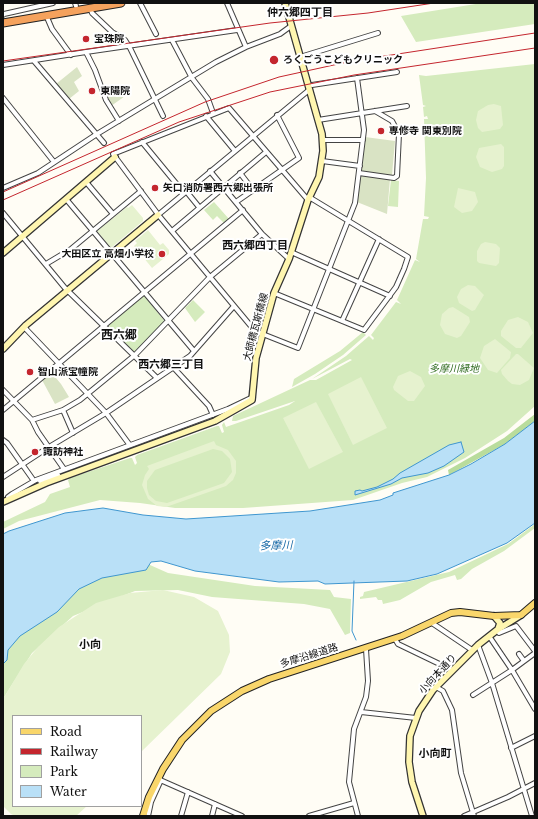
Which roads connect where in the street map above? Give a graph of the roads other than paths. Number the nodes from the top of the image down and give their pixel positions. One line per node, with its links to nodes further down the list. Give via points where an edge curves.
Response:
1 (53, 3): 6 (street)
2 (121, 3): 8 (highway)
3 (140, 3): 16 (street)
4 (227, 3): 14 (street)
5 (285, 3): 13 (street, 大師橋瓦斯橋線)
6 (43, 4): 9 (street)
7 (76, 5): 8 (highway); 11 (highway)
8 (92, 6): 10 (highway); 18 (street, via 103,23)
9 (3, 15)
10 (46, 16): 12 (highway); 21 (street, via 52,29)
11 (3, 19)
12 (3, 23)
13 (291, 26): 19 (street, via 274,37); 22 (street, 大師橋瓦斯橋線)
14 (237, 30): 17 (street); 19 (street)
15 (378, 33): 22 (street)
16 (156, 34)
17 (172, 40): 18 (street); 26 (street)
18 (129, 46): 20 (street); 30 (street)
19 (246, 47): 26 (street)
20 (86, 52): 21 (street); 39 (street, via 106,100)
21 (71, 54): 23 (street)
22 (300, 57): 28 (street, 大師橋瓦斯橋線)
23 (34, 61): 24 (street); 40 (street)
24 (3, 65)
25 (397, 72): 27 (street)
26 (192, 76): 30 (street); 34 (street, via 208,99)
27 (357, 78): 28 (street); 33 (street)
28 (311, 87): 35 (street); 38 (street, 大師橋瓦斯橋線)
29 (3, 98): 49 (street)
30 (155, 99): 36 (street); 39 (street)
31 (407, 106): 32 (street)
32 (376, 111): 33 (street); 55 (street, via 392,121 399,134 397,176 394,178)
33 (362, 112): 38 (street); 43 (street)
34 (213, 113): 37 (street); 41 (street, via 229,108)
35 (277, 115): 41 (street); 52 (street, via 300,158)
36 (163, 116)
37 (206, 116): 44 (street); 46 (street)
38 (318, 120): 42 (street, 大師橋瓦斯橋線)
39 (119, 121): 40 (street)
40 (97, 134): 45 (street); 49 (street)
41 (253, 136): 46 (street); 47 (street)
42 (323, 140): 43 (street); 50 (street, 大師橋瓦斯橋線)
43 (363, 140): 51 (street)
44 (142, 142): 48 (street, via 113,154); 61 (street)
45 (104, 143)
46 (235, 151): 53 (street)
47 (266, 152): 52 (street); 54 (street)
48 (115, 157): 56 (street); 60 (street)
49 (54, 162): 58 (street, via 38,173)
50 (322, 162): 51 (street); 63 (street, 大師橋瓦斯橋線, via 319,177)
51 (360, 166): 55 (street)
52 (282, 171): 59 (street); 63 (street)
53 (210, 172): 57 (street); 61 (street)
54 (240, 173): 57 (street); 59 (street)
55 (359, 174): 70 (street, via 355,203)
56 (86, 182): 62 (street); 68 (street)
57 (223, 187): 64 (street); 65 (street)
58 (3, 188)
59 (253, 190): 64 (street)
60 (141, 191): 68 (street); 69 (street)
61 (185, 192): 65 (street); 69 (street)
62 (66, 199): 71 (street); 74 (street)
63 (309, 199): 70 (street); 76 (street, 大師橋瓦斯橋線)
64 (236, 202): 66 (street)
65 (199, 207): 72 (street)
66 (243, 210): 73 (street); 79 (street)
67 (3, 213): 74 (street)
68 (113, 214): 71 (street)
69 (158, 215): 72 (street); 78 (street)
70 (348, 221): 75 (street); 82 (street)
71 (93, 231): 78 (street); 81 (street, via 71,249)
72 (172, 231): 79 (street)
73 (262, 234): 80 (street); 83 (street)
74 (22, 236): 77 (street); 81 (street)
75 (379, 239): 84 (street); 88 (street, via 408,256)
76 (292, 252): 80 (street, 大師橋瓦斯橋線); 82 (street)
77 (3, 253)
78 (112, 253): 85 (street); 86 (street)
79 (191, 254): 83 (street); 86 (street)
80 (289, 259): 87 (street, 大師橋瓦斯橋線)
81 (46, 264): 85 (street)
82 (330, 269): 84 (street); 90 (street)
83 (210, 277): 89 (street); 91 (street)
84 (359, 282): 88 (street); 92 (street)
85 (68, 290): 93 (street); 94 (street)
86 (144, 292): 91 (street); 94 (street)
87 (274, 293): 90 (street); 95 (street, 大師橋瓦斯橋線)
88 (390, 296): 92 (street, via 364,330)
89 (234, 306): 95 (street, via 255,331); 97 (street)
90 (313, 309): 92 (street); 95 (street, via 298,348)
91 (168, 321): 97 (street); 98 (street)
92 (342, 321)
93 (24, 326): 96 (street); 99 (street)
94 (104, 326): 98 (street); 99 (street)
95 (262, 334): 104 (street, 大師橋瓦斯橋線, via 256,358)
96 (4, 344)
97 (194, 351): 100 (street)
98 (135, 355): 101 (street); 103 (street)
99 (59, 364): 103 (street); 105 (street)
100 (173, 367): 101 (street); 109 (street, via 209,406)
101 (157, 378): 108 (street)
102 (3, 390): 105 (street)
103 (88, 394): 107 (street, via 73,406); 108 (street)
104 (253, 397): 109 (street); 118 (street, via 251,401 215,421)
105 (14, 401): 106 (street); 110 (street)
106 (3, 410)
107 (62, 410): 110 (street); 111 (street)
108 (106, 413): 111 (street); 113 (street)
109 (213, 415): 113 (street)
110 (32, 420): 114 (street)
111 (73, 432): 114 (street)
112 (3, 440): 115 (street)
113 (129, 444): 116 (street)
114 (49, 447): 115 (street); 116 (street)
115 (22, 464): 117 (street); 119 (street)
116 (64, 468): 119 (street)
117 (3, 477)
118 (60, 478): 119 (street, via 58,475); 120 (street)
119 (34, 481): 120 (street, via 12,494)
120 (6, 501)
121 (535, 603): 122 (main road)
122 (521, 615): 123 (main road, 多摩沿線道路); 125 (street, 小向本通り)
123 (494, 616): 124 (main road, 多摩沿線道路, via 456,612); 125 (street, via 500,623)
124 (432, 623): 127 (main road, 多摩沿線道路); 130 (street)
125 (497, 629): 126 (street, 小向本通り); 131 (street, via 499,632 516,626)
126 (488, 636): 128 (street, 小向本通り); 135 (street)
127 (394, 639): 129 (main road, 多摩沿線道路); 134 (street, via 398,644)
128 (478, 645): 130 (street, 小向本通り); 136 (street)
129 (366, 649): 140 (street, via 368,681); 144 (main road, 多摩沿線道路, via 269,679 235,694 211,711 188,733 170,757)
130 (472, 650): 134 (street, 小向本通り)
131 (535, 652): 133 (street)
132 (519, 654): 133 (street)
133 (524, 661): 135 (street)
134 (452, 670): 137 (street, 小向本通り)
135 (512, 670): 136 (street); 139 (street)
136 (492, 683): 138 (street); 143 (street)
137 (436, 687): 141 (street, 小向本通り, via 427,697); 151 (street, via 443,691 452,710 461,773)
138 (473, 695)
139 (535, 709)
140 (361, 712): 141 (street); 148 (street, via 354,730 349,782)
141 (416, 718): 159 (street, 小向本通り, via 409,741 409,762 412,782)
142 (535, 736): 143 (street)
143 (511, 748): 146 (street)
144 (160, 779): 147 (street); 152 (main road, 多摩沿線道路); 153 (street)
145 (535, 783): 146 (street)
146 (524, 789): 150 (street); 151 (street)
147 (188, 792): 149 (street); 154 (street)
148 (354, 803): 157 (street); 158 (street)
149 (215, 804): 155 (street); 156 (street)
150 (533, 810): 161 (street)
151 (474, 814): 160 (street)
152 (143, 816)
153 (148, 816)
154 (181, 816)
155 (212, 816)
156 (242, 816)
157 (309, 816)
158 (358, 816)
159 (423, 816)
160 (464, 816)
161 (532, 816)

